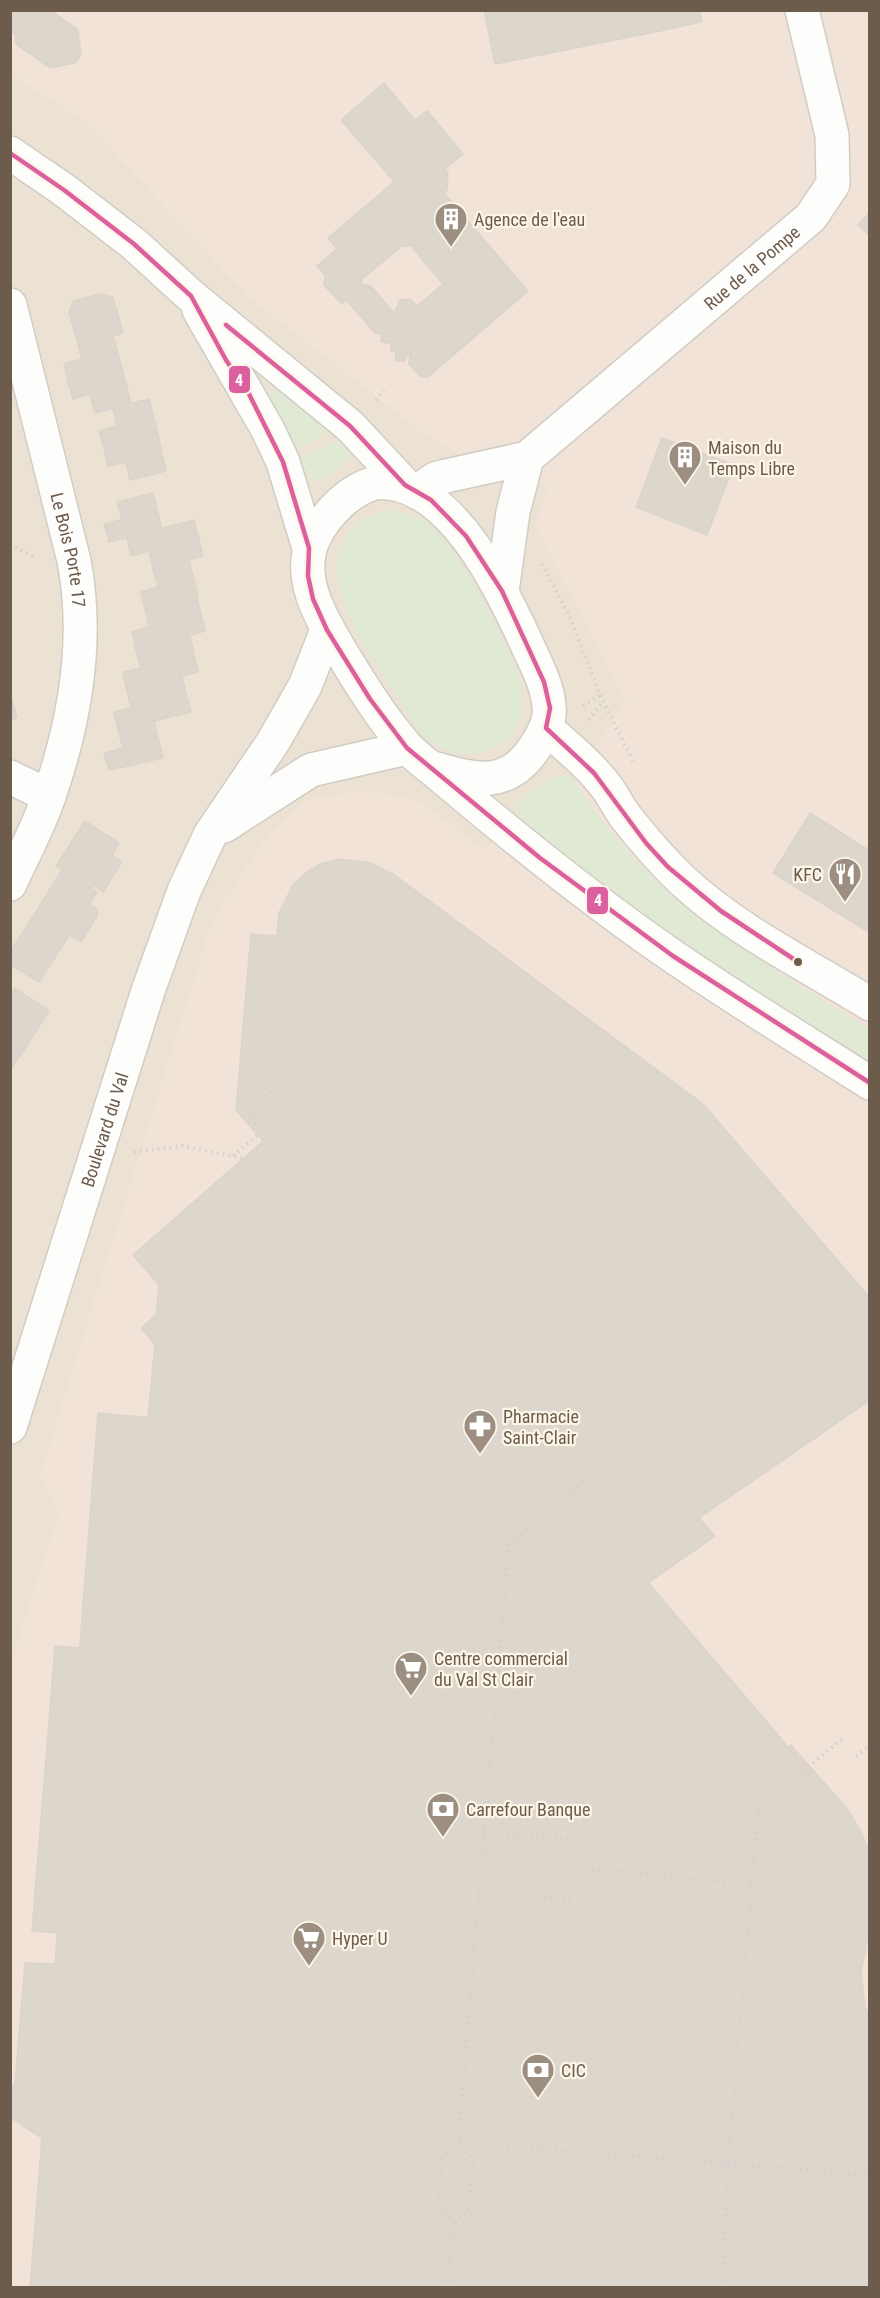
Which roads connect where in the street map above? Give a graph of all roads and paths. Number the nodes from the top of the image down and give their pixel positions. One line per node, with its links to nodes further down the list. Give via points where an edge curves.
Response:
1 (802, 10): 7 (street, Rue de la Pompe, via 832,135 833,184 811,217)
2 (14, 166): 3 (street, via 64,190 134,244)
3 (191, 296): 8 (street, via 350,426); 9 (street, via 249,394 283,462)
4 (10, 304): 19 (street, Le Bois Porte 17, via 80,595 78,683)
5 (384, 390): 6 (path)
6 (376, 400)
7 (527, 458): 8 (street, Rue de la Pompe); 11 (street, via 513,512)
8 (411, 488): 9 (street, via 377,482 357,492 336,506); 11 (street, via 431,500 466,536)
9 (309, 548): 12 (street, via 308,576 313,599)
10 (539, 559): 13 (path, via 569,615)
11 (502, 591): 14 (street, via 544,682 550,708)
12 (327, 630): 17 (street, via 370,699); 20 (street, Boulevard du Val, via 300,696)
13 (603, 702): 15 (path); 16 (path)
14 (546, 728): 16 (street); 17 (street, via 527,759 508,775 468,778)
15 (619, 738)
16 (572, 751): 22 (street, via 608,789 652,850 685,883 756,935)
17 (418, 757): 20 (street, via 311,770); 24 (street, via 540,858 673,956)
18 (10, 777): 19 (street)
19 (49, 796): 21 (street, Le Bois Porte 17)
20 (210, 836): 28 (street, Boulevard du Val, via 184,891 148,991)
21 (10, 884)
22 (870, 1004)
23 (284, 1078): 26 (path, via 249,1114 262,1131)
24 (870, 1083)
25 (127, 1151): 26 (path, via 183,1146)
26 (232, 1156): 27 (path)
27 (243, 1158)
28 (10, 1427)
29 (606, 1463): 33 (path, via 509,1544)
30 (842, 1739): 35 (path, via 758,1809)
31 (870, 1746): 32 (path)
32 (856, 1756)
33 (483, 1832): 34 (path, via 574,1839); 36 (path)
34 (593, 1869): 35 (path); 36 (path, via 568,1899)
35 (751, 1885): 38 (path)
36 (479, 1894): 37 (path)
37 (458, 2142): 38 (path); 40 (path, via 473,2159 468,2209); 40 (path, via 441,2158 438,2203)
38 (728, 2165): 39 (path); 42 (path)
39 (870, 2175)
40 (455, 2223): 41 (path)
41 (447, 2288)
42 (722, 2288)

